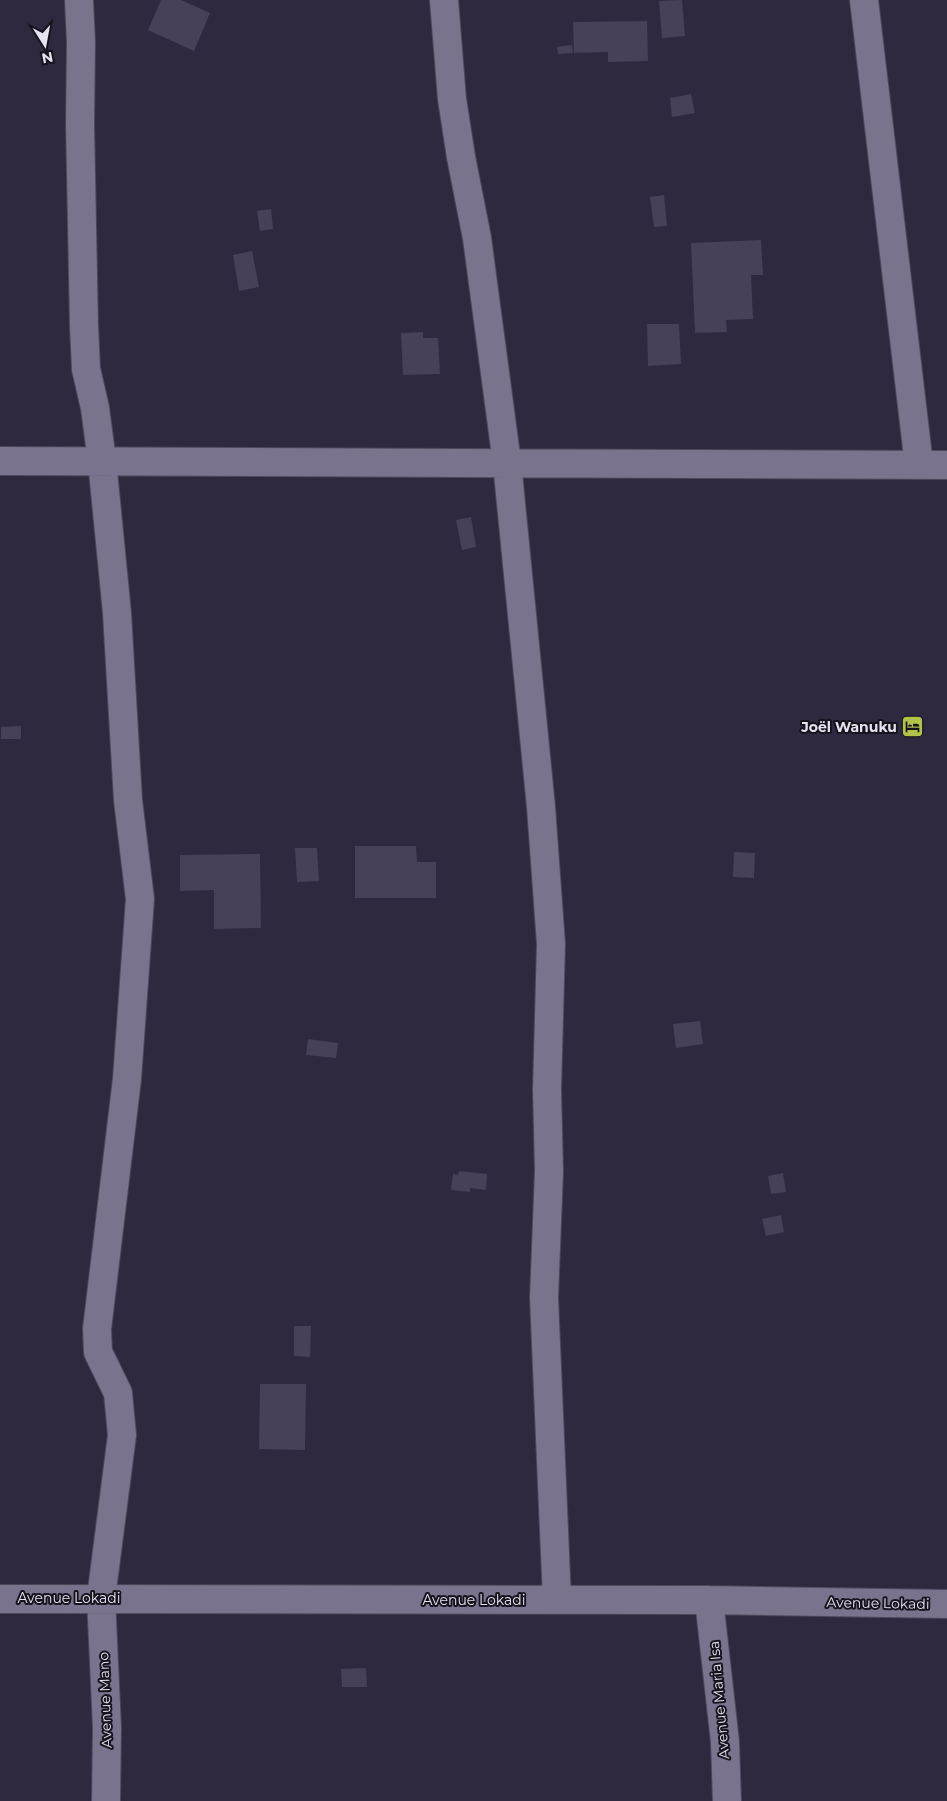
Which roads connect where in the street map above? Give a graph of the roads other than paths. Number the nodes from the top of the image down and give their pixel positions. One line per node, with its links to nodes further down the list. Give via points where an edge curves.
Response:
1 (79, 0): 5 (street, Avenue Mano, via 86,369)
2 (444, 0): 6 (street, via 452,99 477,238)
3 (864, 0): 7 (street)
4 (0, 461): 5 (street)
5 (102, 461): 6 (street); 9 (street, Avenue Mano, via 117,613 128,800 140,899 127,1079 97,1329 98,1352 118,1393 122,1435)
6 (507, 463): 7 (street); 11 (street, via 541,807 551,944 544,1298)
7 (919, 465): 8 (street)
8 (947, 465)
9 (101, 1598): 10 (street, Avenue Lokadi); 11 (street, Avenue Lokadi); 14 (street, Avenue Mano, via 107,1728)
10 (0, 1599)
11 (557, 1600): 12 (street, Avenue Lokadi)
12 (709, 1600): 13 (street, Avenue Lokadi); 15 (street, Avenue Maria Isa, via 725,1742)
13 (947, 1604)
14 (106, 1801)
15 (727, 1801)

